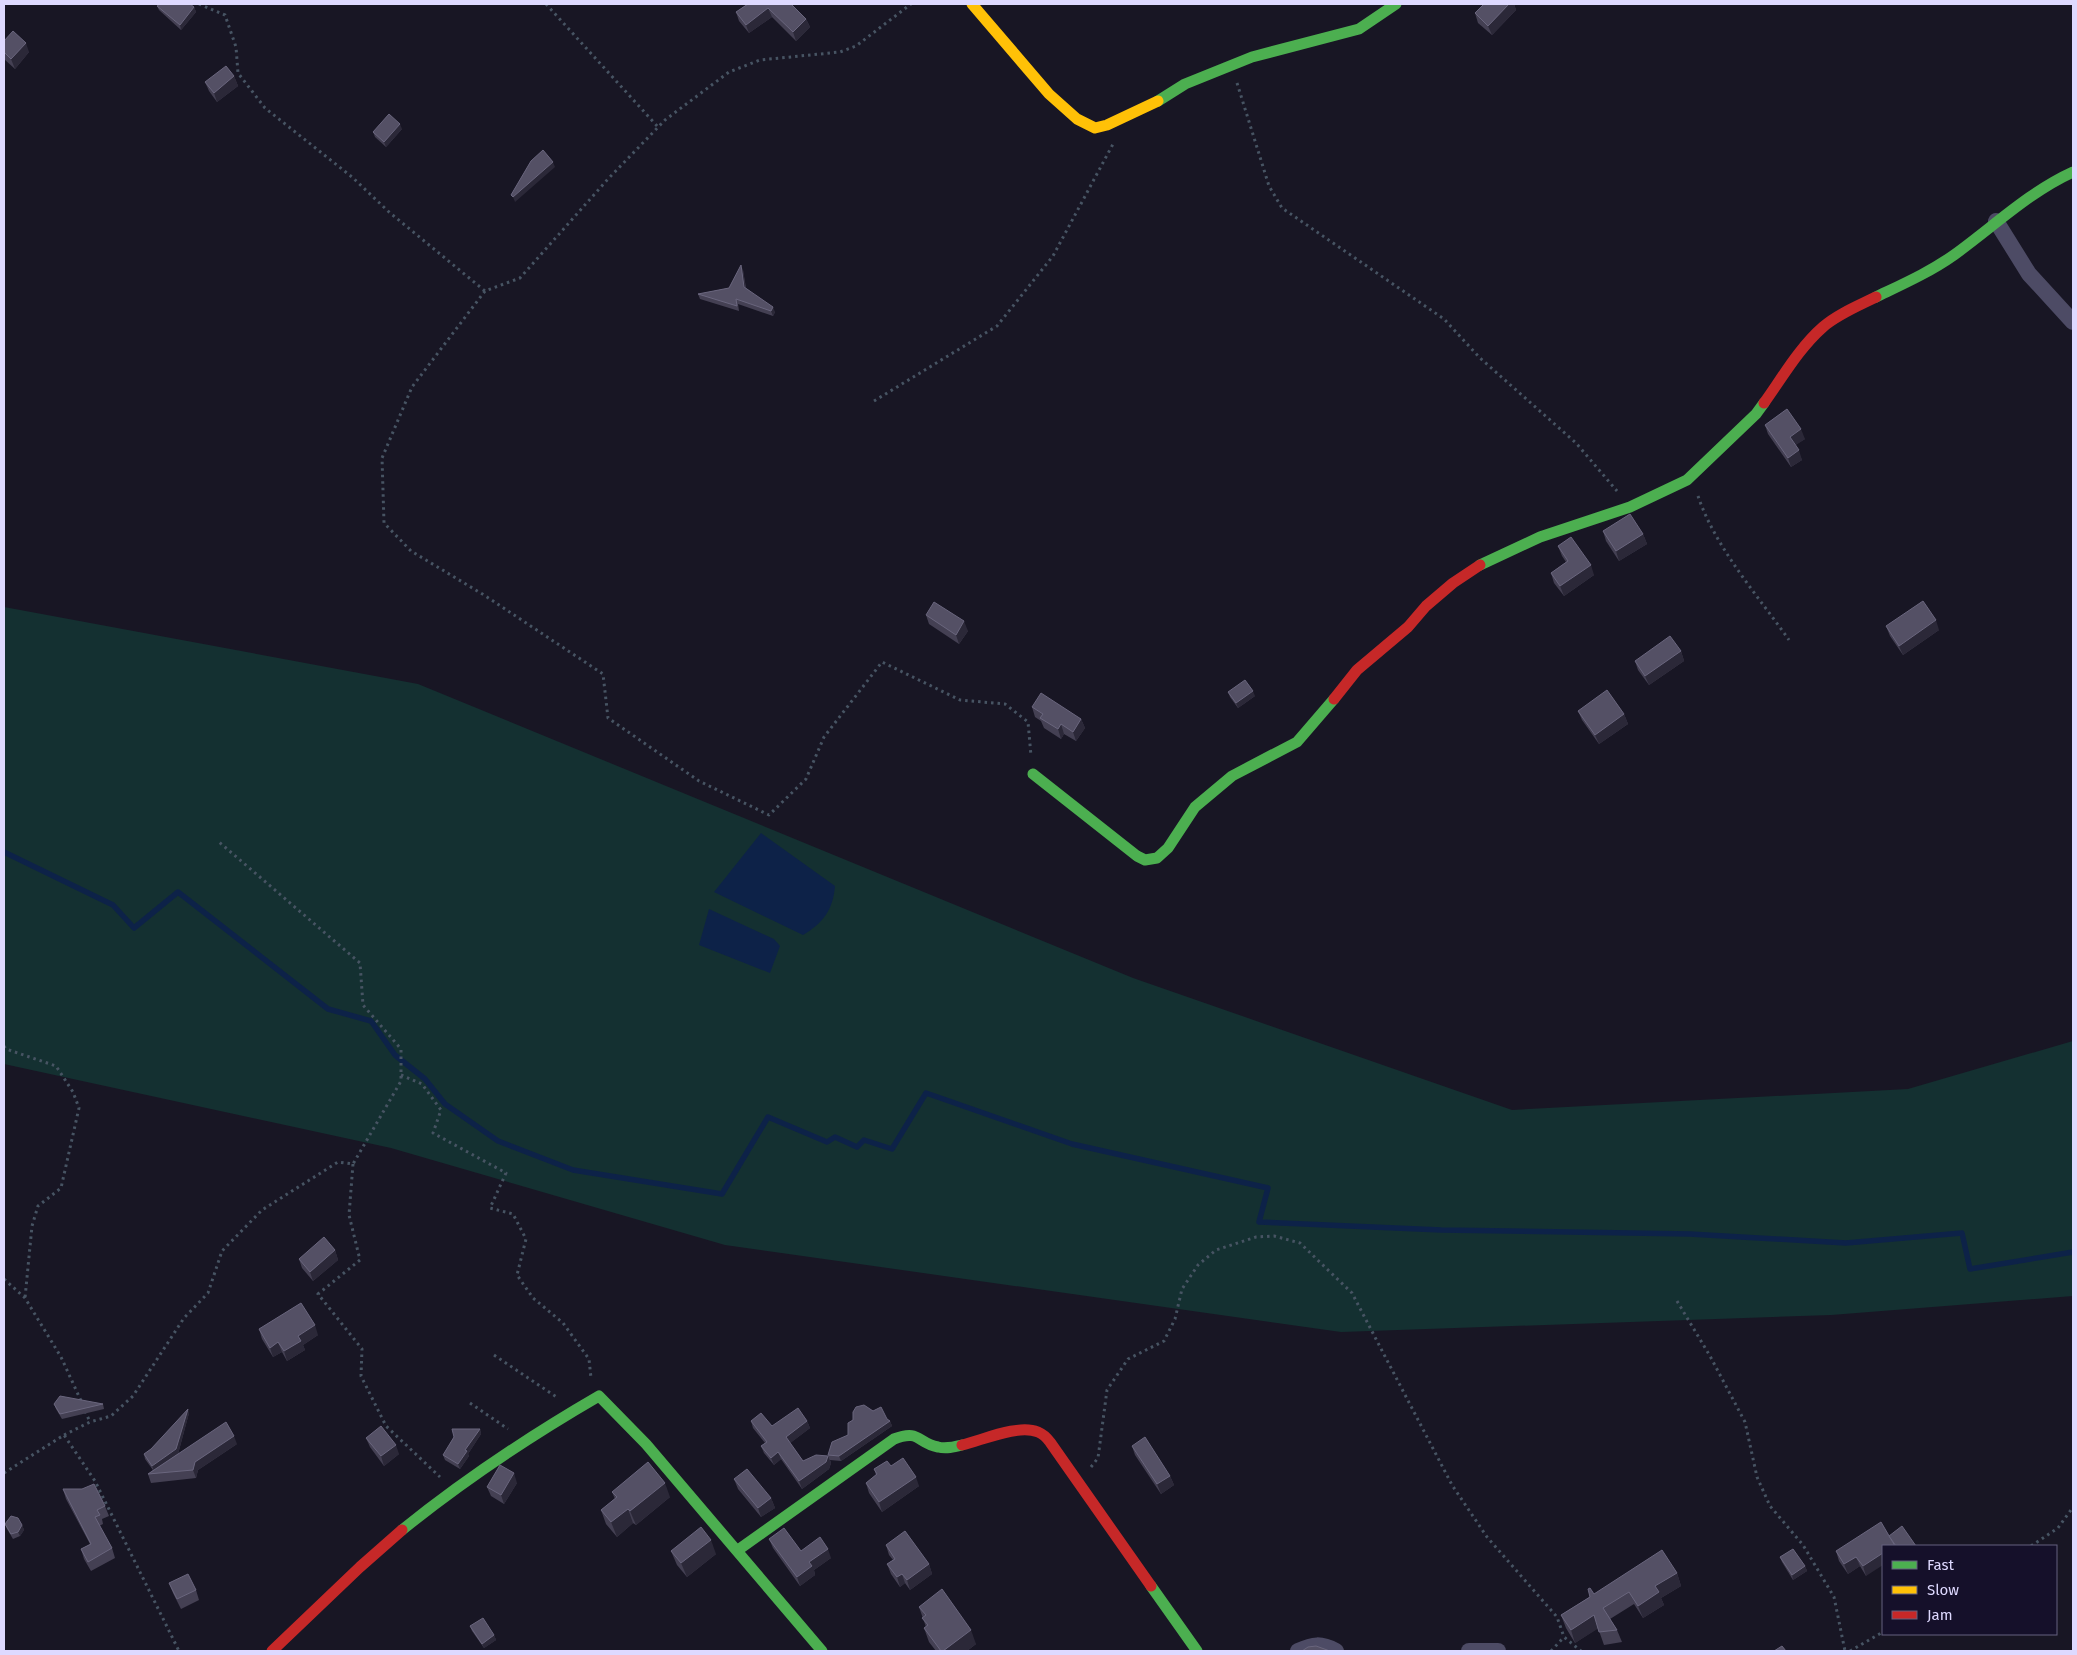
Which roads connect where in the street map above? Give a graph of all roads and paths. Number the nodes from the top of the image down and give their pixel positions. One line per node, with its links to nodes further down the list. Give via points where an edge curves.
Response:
1 (198, 4): 11 (path, via 225,15 236,47 238,73 265,108 352,177)
2 (546, 4): 7 (path)
3 (910, 4): 7 (path, via 856,46 840,52 760,60 729,72)
4 (972, 4): 6 (street, via 1049,94 1077,118 1095,128)
5 (1396, 4): 6 (street, via 1359,29)
6 (1230, 66): 15 (path, via 1270,186 1282,208 1444,320 1480,358 1576,443)
7 (658, 127): 11 (path, via 520,278)
8 (1115, 140): 13 (path, via 1054,256 998,326)
9 (2073, 172): 10 (street, via 2049,183)
10 (1996, 221): 12 (street, via 2029,274); 14 (street, via 1952,256 1920,276 1849,310 1824,327 1803,349 1756,414)
11 (485, 291): 17 (path, via 412,387 382,458 384,522 411,551 603,674 608,718 699,781 769,816 806,779 824,737 882,662 960,700 1005,704 1028,722)
12 (2073, 322)
13 (874, 401)
14 (1700, 469): 15 (street, via 1665,492); 16 (path, via 1695,485 1704,513)
15 (1630, 506): 17 (street, via 1540,536 1487,560 1453,583 1357,670 1297,742 1232,776 1195,807 1168,848 1157,858 1145,860 1137,856)
16 (1789, 640)
17 (1033, 774)
18 (219, 842): 20 (path, via 360,963 363,1005 401,1049)
19 (4, 1046): 23 (path, via 56,1066 79,1108 61,1188 38,1206 34,1219)
20 (401, 1075): 21 (path, via 401,1082); 26 (path, via 422,1084 441,1110 433,1133 506,1172 490,1208 513,1214 526,1239 517,1275 533,1298 563,1323 589,1359 592,1386)
21 (353, 1164): 29 (path, via 338,1162 262,1210 222,1252 208,1292 184,1318 133,1396 111,1416); 34 (path, via 349,1215 360,1260 318,1294 362,1350 362,1376 386,1426)
22 (4, 1279): 23 (path)
23 (25, 1298): 29 (path, via 60,1358)
24 (1677, 1301): 50 (path, via 1744,1422 1757,1477 1770,1506 1803,1545 1834,1597)
25 (494, 1355): 28 (path)
26 (599, 1396): 28 (street); 37 (street, via 646,1444)
27 (470, 1402): 31 (path)
28 (575, 1410): 31 (street)
29 (90, 1422): 30 (path)
30 (64, 1435): 32 (path); 40 (path, via 95,1481)
31 (525, 1441): 34 (street)
32 (4, 1473)
33 (1078, 1483): 37 (street, via 1050,1442 1039,1432 1008,1433 944,1448 906,1434 894,1439); 39 (path, via 1098,1458 1107,1390 1128,1359 1164,1341 1175,1319 1182,1289 1198,1265 1216,1250 1256,1237 1274,1236 1300,1243 1352,1294 1452,1485 1487,1537 1557,1617); 43 (street)
34 (455, 1490): 41 (street, via 374,1554)
35 (2073, 1507): 36 (path, via 2058,1528)
36 (2032, 1545)
37 (738, 1550): 42 (street)
38 (1882, 1633): 51 (path)
39 (1564, 1637): 48 (path); 49 (path)
40 (179, 1651)
41 (272, 1651)
42 (822, 1651)
43 (1197, 1651)
44 (1298, 1651): 45 (street, via 1325,1645)
45 (1336, 1651)
46 (1469, 1651): 47 (street)
47 (1498, 1651)
48 (1551, 1651)
49 (1581, 1651)
50 (1845, 1651)
51 (1850, 1651)

